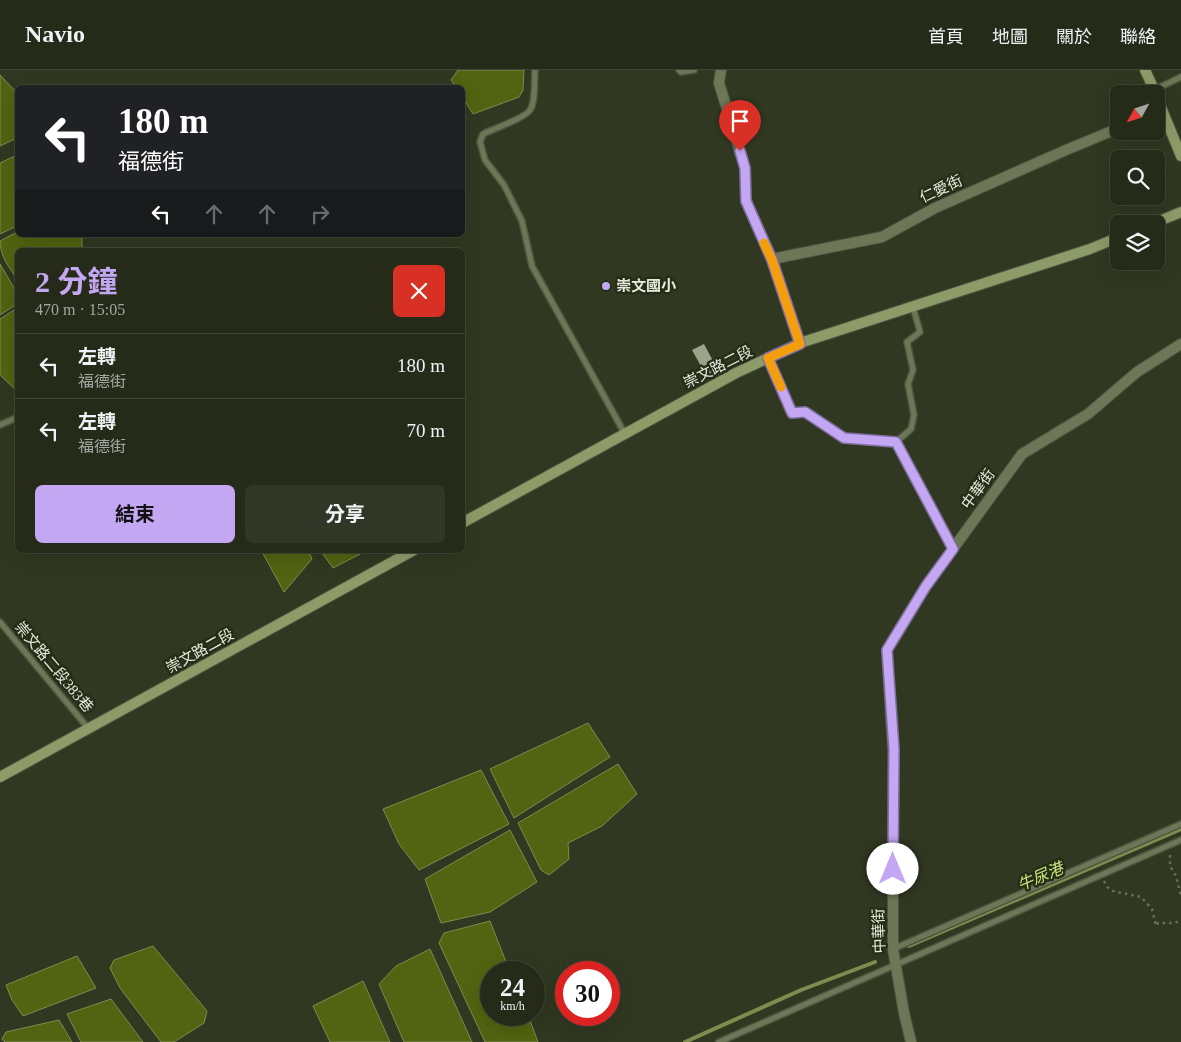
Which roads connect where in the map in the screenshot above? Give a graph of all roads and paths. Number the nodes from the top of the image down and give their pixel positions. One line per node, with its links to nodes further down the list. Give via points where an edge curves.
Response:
1 (535, 70): 22 (lane, via 530,112 483,134 480,142 485,160 504,185 522,220 532,266)
2 (679, 70): 3 (lane)
3 (694, 70)
4 (721, 70): 15 (street, via 719,82 745,168 746,201)
5 (1145, 70): 7 (street)
6 (1181, 77): 8 (lane)
7 (1152, 85)
8 (1165, 87)
9 (1165, 124): 11 (street)
10 (1110, 132): 15 (street, 仁愛街, via 935,208 882,238)
11 (1181, 156)
12 (1181, 212): 13 (street)
13 (1165, 219)
14 (1110, 241): 16 (street, 崇文路二段)
15 (772, 260): 17 (street)
16 (913, 307): 17 (street, 崇文路二段); 23 (lane, via 920,332 907,342 913,370 908,384 914,415 911,430)
17 (800, 344): 19 (street, 崇文路二段)
18 (1181, 344): 25 (street, 中華街, via 1137,372 1088,414 1022,454)
19 (768, 358): 22 (street, 崇文路二段); 23 (lane, via 792,413 805,412 844,438)
20 (15, 419): 21 (lane)
21 (0, 425)
22 (625, 434): 24 (street, 崇文路二段)
23 (896, 442): 25 (lane)
24 (465, 521)
25 (953, 549): 36 (street, 中華街, via 887,650 894,749)
26 (409, 553): 28 (street, 崇文路二段)
27 (0, 622): 28 (lane, 崇文路二段383巷)
28 (88, 729): 29 (street, 崇文路二段)
29 (0, 777)
30 (1181, 824): 36 (lane)
31 (1181, 840): 32 (lane)
32 (1170, 845): 33 (lane); 34 (path, via 1170,866)
33 (1100, 876): 35 (path, via 1113,891 1141,897 1152,909 1156,926); 37 (lane)
34 (1181, 896)
35 (1181, 920)
36 (893, 949): 37 (street, 中華街)
37 (896, 964): 38 (lane); 39 (street, 中華街)
38 (720, 1042)
39 (911, 1042)

